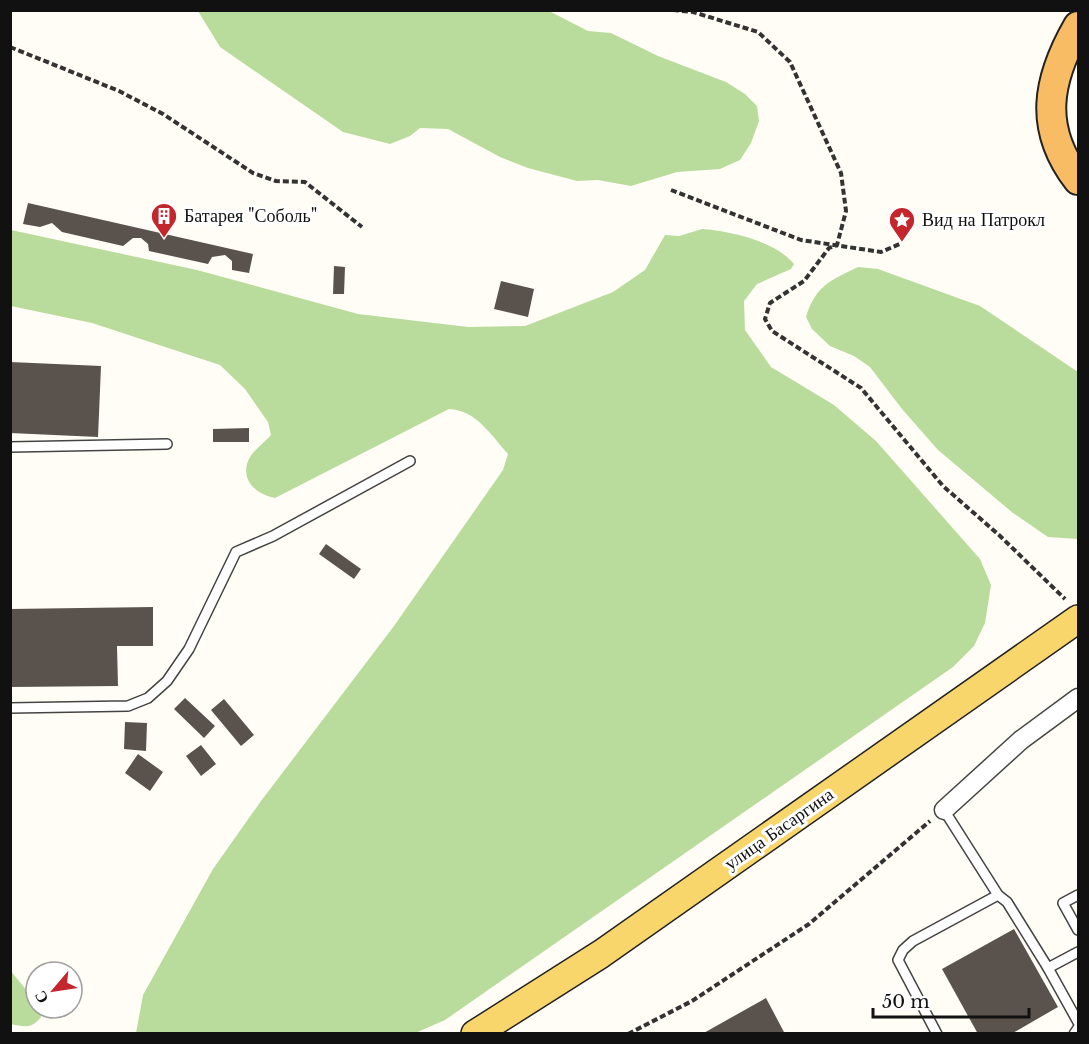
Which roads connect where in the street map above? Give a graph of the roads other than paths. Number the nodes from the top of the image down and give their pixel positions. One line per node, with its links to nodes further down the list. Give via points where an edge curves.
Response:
1 (1078, 22): 2 (highway, via 1050,102 1058,148)
2 (1078, 180)
3 (167, 444): 4 (lane)
4 (10, 447)
5 (410, 461): 8 (lane, via 273,537 236,552 189,649 167,681 148,698 128,706)
6 (1075, 612): 17 (main road, улица Басаргина, via 601,954)
7 (1078, 698): 9 (street, via 1012,747)
8 (10, 708)
9 (944, 810): 10 (lane)
10 (998, 895): 14 (lane, via 1007,902); 18 (lane, via 913,941 898,960)
11 (1078, 895): 12 (lane, via 1063,903)
12 (1078, 930)
13 (1078, 952): 14 (lane)
14 (1048, 968): 15 (lane)
15 (1078, 1022)
16 (1078, 1028): 19 (lane)
17 (475, 1034)
18 (937, 1034)
19 (1074, 1034)

